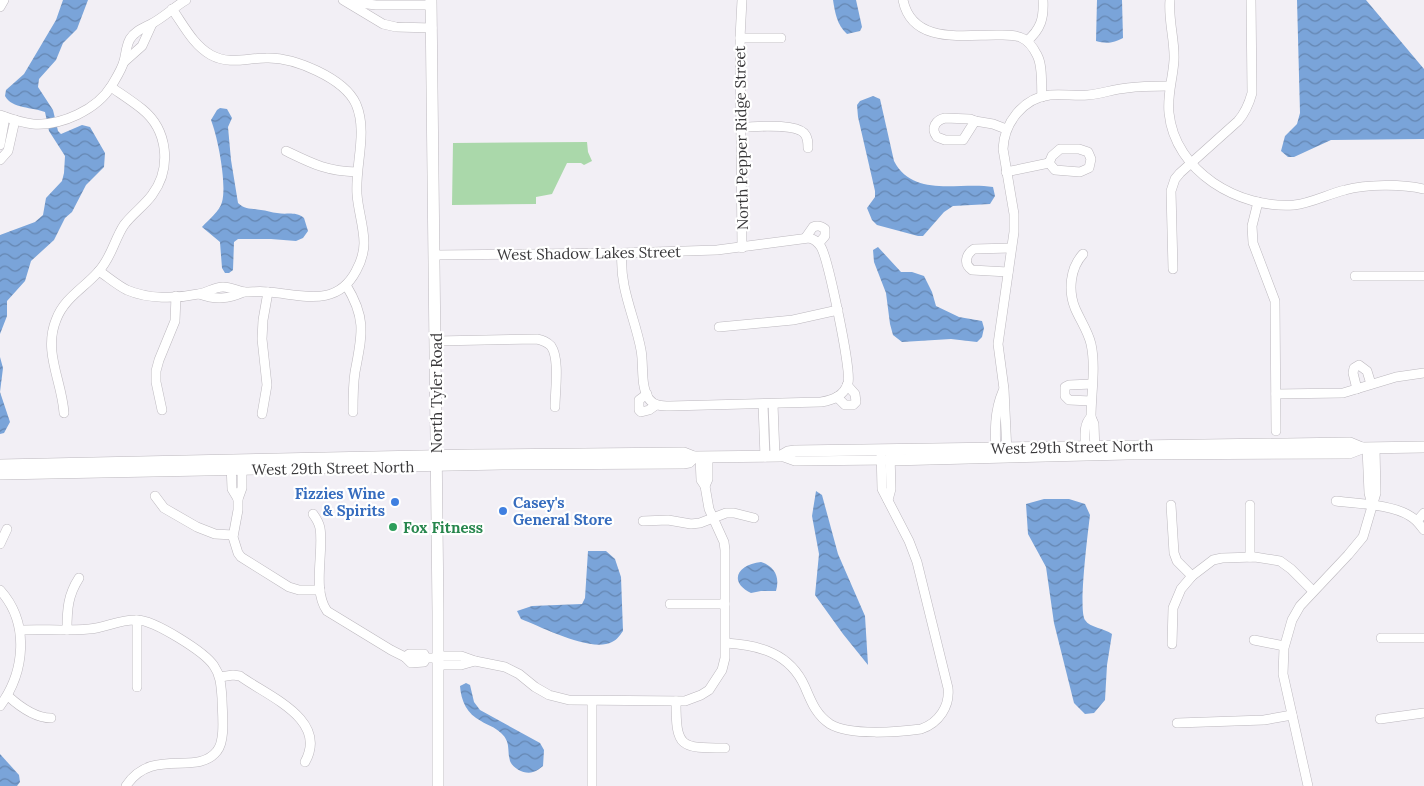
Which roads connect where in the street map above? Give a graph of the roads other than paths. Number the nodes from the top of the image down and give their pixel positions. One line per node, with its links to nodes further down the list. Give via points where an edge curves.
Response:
1 (4, 0): 10 (street)
2 (186, 0): 11 (street)
3 (742, 0): 14 (street, North Pepper Ridge Street)
4 (903, 0): 16 (street, via 912,20 929,32 1008,35)
5 (1043, 0): 16 (street, via 1041,24)
6 (1170, 0): 18 (street, via 1174,61)
7 (1251, 0): 31 (street, via 1250,102 1243,116)
8 (346, 1): 9 (street, via 376,5); 13 (street, via 383,24)
9 (431, 3): 13 (main road, North Tyler Road)
10 (0, 7)
11 (172, 8): 12 (street); 32 (street, via 199,46 211,55 225,60 284,59 338,82 356,104 361,119)
12 (152, 24): 17 (street, via 142,46); 17 (street, via 130,38)
13 (432, 28): 42 (main road, North Tyler Road)
14 (740, 38): 15 (street); 24 (street, North Pepper Ridge Street)
15 (781, 38)
16 (1027, 41): 20 (street, via 1039,60)
17 (124, 62): 19 (street)
18 (1169, 86): 20 (street, via 1126,88 1090,95); 31 (street, via 1168,112 1174,137)
19 (111, 87): 22 (street, via 78,114 57,122 33,124); 44 (street, via 144,110 163,140 166,156 164,170 152,196 122,228 112,253)
20 (1042, 96): 25 (street, via 1018,111)
21 (3, 116): 22 (street); 26 (street)
22 (15, 120): 29 (street, via 8,151)
23 (975, 122): 25 (street)
24 (742, 127): 27 (street, via 799,130 808,141); 38 (street, North Pepper Ridge Street)
25 (1006, 129): 33 (street, via 1003,149)
26 (0, 146)
27 (808, 148)
28 (286, 151): 32 (street, via 319,167 337,172)
29 (1, 156)
30 (1049, 163): 33 (street)
31 (1191, 163): 35 (street, via 1222,188); 43 (street, via 1175,179 1171,191)
32 (357, 172): 48 (street, via 364,251 354,276)
33 (1006, 172): 39 (street, via 1014,214)
34 (1424, 189): 35 (street, via 1365,187 1294,205)
35 (1258, 202): 60 (street, via 1252,234 1256,254 1275,301)
36 (806, 237): 37 (street); 37 (street, North Pepper Ridge Street, via 813,227 819,226 825,229 825,236); 38 (street, North Pepper Ridge Street)
37 (819, 243): 51 (street)
38 (742, 248): 40 (street, West Shadow Lakes Street)
39 (1011, 248): 45 (street); 45 (street, via 974,249 966,257 966,263 972,270)
40 (622, 253): 42 (street, West Shadow Lakes Street); 59 (street, via 624,289 641,349)
41 (1083, 254): 55 (street, via 1075,264 1071,287 1072,300 1092,345)
42 (434, 255): 53 (main road, North Tyler Road)
43 (1173, 269)
44 (99, 271): 50 (street, via 126,289 144,296); 69 (street, via 68,300 52,330 51,355)
45 (1008, 272): 75 (street, via 998,344 1004,389)
46 (1355, 276): 47 (street)
47 (1424, 276)
48 (346, 285): 49 (street, via 320,297); 68 (street, via 355,299 362,328)
49 (268, 292): 50 (street, via 244,292 212,299 199,294); 70 (street, via 262,339 266,385)
50 (176, 296): 67 (street, via 175,321 156,371)
51 (838, 310): 52 (street, via 794,320); 57 (street, via 849,378)
52 (719, 327)
53 (436, 340): 66 (street, via 544,341 555,354); 79 (main road, North Tyler Road)
54 (1424, 373): 56 (street)
55 (1092, 384): 62 (street); 62 (street, via 1069,385 1064,392 1069,400)
56 (1371, 384): 58 (street); 58 (street, via 1366,371 1359,365 1353,373)
57 (847, 385): 61 (street); 61 (street, via 855,394 856,402 846,405)
58 (1357, 389): 60 (street, via 1343,393)
59 (647, 394): 65 (street); 65 (street, via 639,400 639,410 649,410)
60 (1276, 394): 71 (street)
61 (837, 397): 64 (street, via 821,402)
62 (1091, 401): 74 (street, via 1094,424)
63 (763, 404): 64 (street); 65 (street); 77 (street)
64 (773, 404): 77 (street)
65 (656, 405)
66 (555, 406)
67 (162, 410)
68 (353, 412)
69 (64, 413)
70 (262, 414)
71 (1276, 431)
72 (1368, 448): 73 (main road, West 29th Street North); 74 (main road, West 29th Street North, via 1349,453); 87 (street, via 1376,493)
73 (1424, 448)
74 (1090, 451): 75 (main road, West 29th Street North)
75 (1001, 452): 76 (main road, West 29th Street North)
76 (886, 455): 77 (main road, West 29th Street North, via 795,451); 113 (street, via 886,478 882,490 917,562 948,688 944,711 921,729 842,730 819,715 796,672 778,655 748,644)
77 (774, 456): 78 (main road, West 29th Street North)
78 (700, 457): 79 (main road, West 29th Street North, via 684,453); 90 (street, via 700,480 705,486)
79 (436, 461): 81 (main road, West 29th Street North); 117 (main road, North Tyler Road)
80 (0, 464): 81 (main road, West 29th Street North)
81 (236, 465): 82 (main road, West 29th Street North); 96 (street, via 232,489 238,499 238,510)
82 (0, 474)
83 (156, 496): 96 (street, via 164,508 197,527 215,534)
84 (1336, 501): 87 (street)
85 (1171, 505): 99 (street, via 1174,554)
86 (1250, 505): 98 (street)
87 (1372, 505): 93 (street, via 1409,515); 103 (street, via 1363,537)
88 (1424, 513): 93 (street)
89 (313, 514): 102 (street, via 320,527)
90 (712, 518): 91 (street, via 726,513); 92 (street, via 691,524 668,520); 105 (street, via 724,542)
91 (754, 518)
92 (643, 521)
93 (1417, 521): 95 (street)
94 (7, 529): 97 (street)
95 (1424, 530)
96 (233, 535): 102 (street, via 241,557 289,588)
97 (0, 544)
98 (1250, 557): 99 (street, via 1213,560); 103 (street, via 1280,561)
99 (1192, 576): 114 (street, via 1181,589 1173,608)
100 (79, 578): 108 (street, via 68,601)
101 (0, 590): 107 (street, via 12,607)
102 (320, 590): 117 (street, via 326,611 406,657 408,654 424,654)
103 (1313, 591): 116 (street, via 1292,620)
104 (670, 604): 105 (street)
105 (726, 604): 113 (street)
106 (137, 620): 108 (street, via 94,629); 118 (street, via 155,624 205,656); 119 (street)
107 (20, 630): 108 (street); 120 (street, via 19,665)
108 (67, 630)
109 (1424, 632): 111 (street)
110 (1381, 638): 111 (street)
111 (1424, 638): 115 (street)
112 (1254, 640): 116 (street)
113 (726, 643): 122 (street, via 722,670 709,690 685,701)
114 (1172, 644)
115 (1424, 644)
116 (1284, 646): 125 (street, via 1283,674)
117 (435, 659): 121 (street, via 461,656 475,662 505,666 549,695); 132 (main road, North Tyler Road)
118 (220, 677): 130 (street, via 240,676 296,713 309,735 309,754); 131 (street, via 222,737 217,752 200,762 147,767 134,775)
119 (137, 687)
120 (8, 696): 123 (street); 126 (street, via 37,716)
121 (592, 701): 122 (street); 133 (street)
122 (676, 701): 129 (street, via 676,728 688,746)
123 (0, 706)
124 (1424, 713): 127 (street)
125 (1292, 715): 128 (street, via 1264,720); 134 (street)
126 (51, 718)
127 (1380, 719)
128 (1177, 723)
129 (725, 748)
130 (304, 762)
131 (126, 786)
132 (438, 786)
133 (592, 786)
134 (1308, 786)

